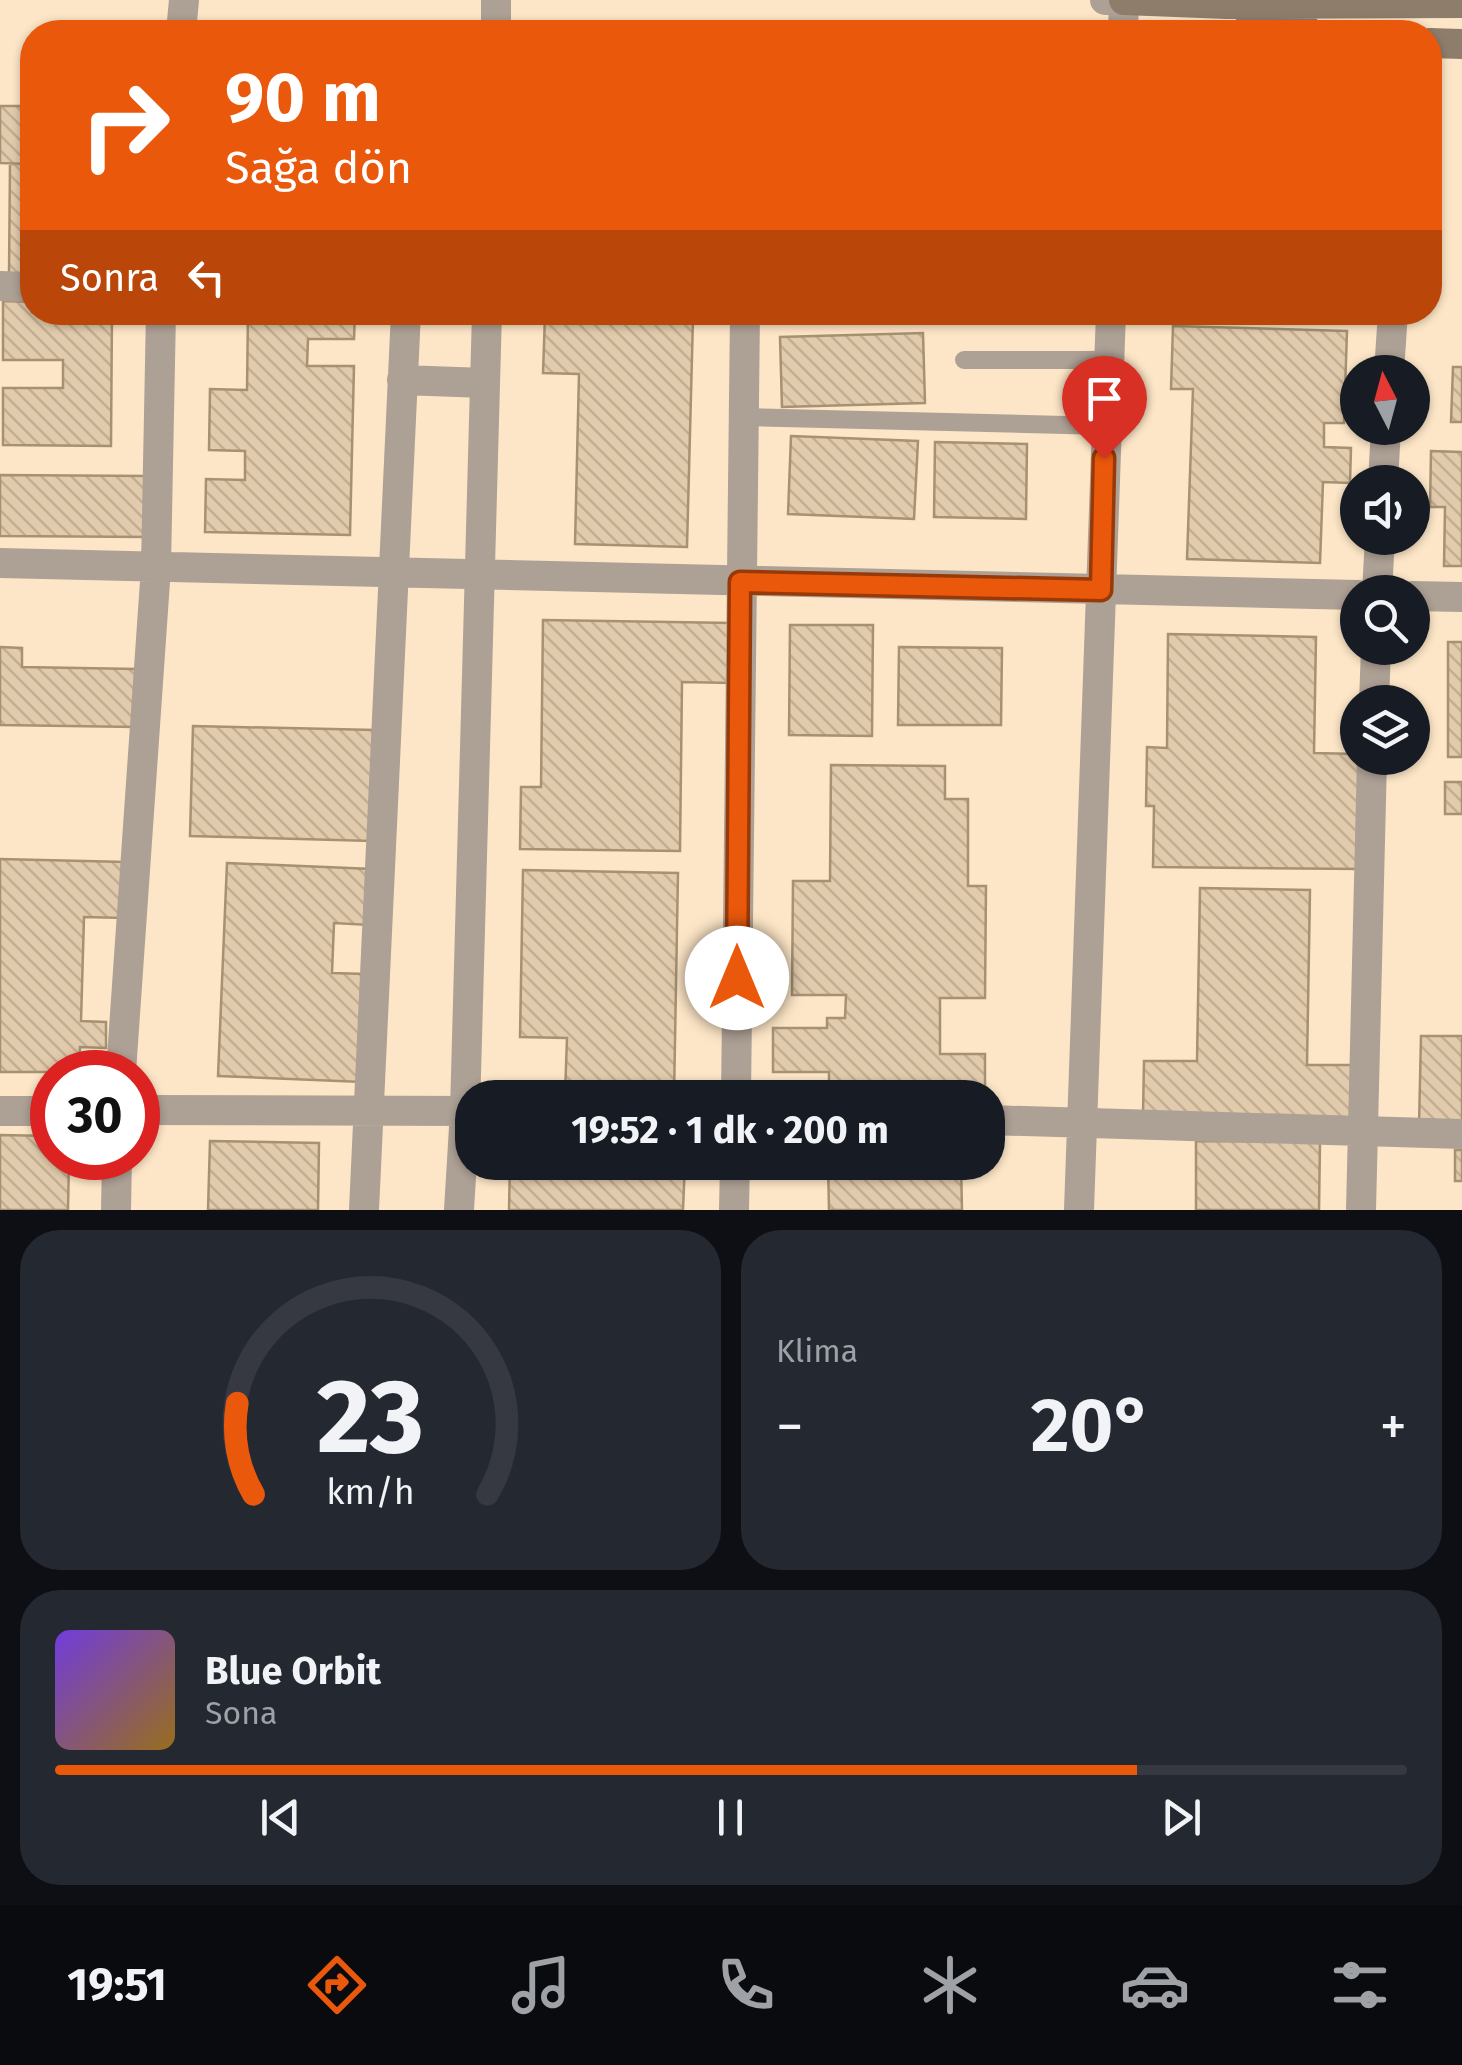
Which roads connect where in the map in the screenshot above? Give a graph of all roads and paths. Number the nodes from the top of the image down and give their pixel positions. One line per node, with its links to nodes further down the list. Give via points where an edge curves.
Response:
1 (1105, 0): 2 (street)
2 (1124, 0): 4 (street)
3 (1462, 3): 4 (street)
4 (1227, 4): 5 (street)
5 (1274, 20)
6 (161, 325): 20 (street)
7 (405, 325): 15 (street)
8 (487, 325): 16 (street)
9 (745, 325): 17 (street)
10 (1110, 325): 14 (street)
11 (1391, 325): 12 (street)
12 (1390, 355)
13 (964, 360): 14 (lane)
14 (1108, 360): 18 (street)
15 (402, 380): 16 (street); 21 (street)
16 (485, 383): 22 (street)
17 (744, 417): 18 (lane); 23 (street)
18 (1105, 426): 24 (street)
19 (0, 562): 20 (street)
20 (156, 566): 21 (street); 29 (street)
21 (392, 572): 22 (street); 34 (street)
22 (479, 575): 23 (street); 30 (street)
23 (740, 582): 24 (street); 31 (street)
24 (1101, 590): 25 (street); 38 (street)
25 (1340, 595)
26 (1430, 596): 27 (street)
27 (1462, 597)
28 (1371, 775): 39 (street)
29 (123, 1050)
30 (470, 1080)
31 (736, 1080)
32 (30, 1110): 35 (street)
33 (160, 1110): 34 (street)
34 (366, 1110): 36 (street); 45 (street)
35 (0, 1111)
36 (455, 1111)
37 (1005, 1120): 38 (street)
38 (1080, 1121): 39 (street); 48 (street)
39 (1361, 1130): 40 (street); 49 (street)
40 (1462, 1134)
41 (117, 1180): 44 (street)
42 (462, 1180): 46 (street)
43 (735, 1180): 47 (street)
44 (116, 1210)
45 (364, 1210)
46 (459, 1210)
47 (734, 1210)
48 (1079, 1210)
49 (1361, 1210)

